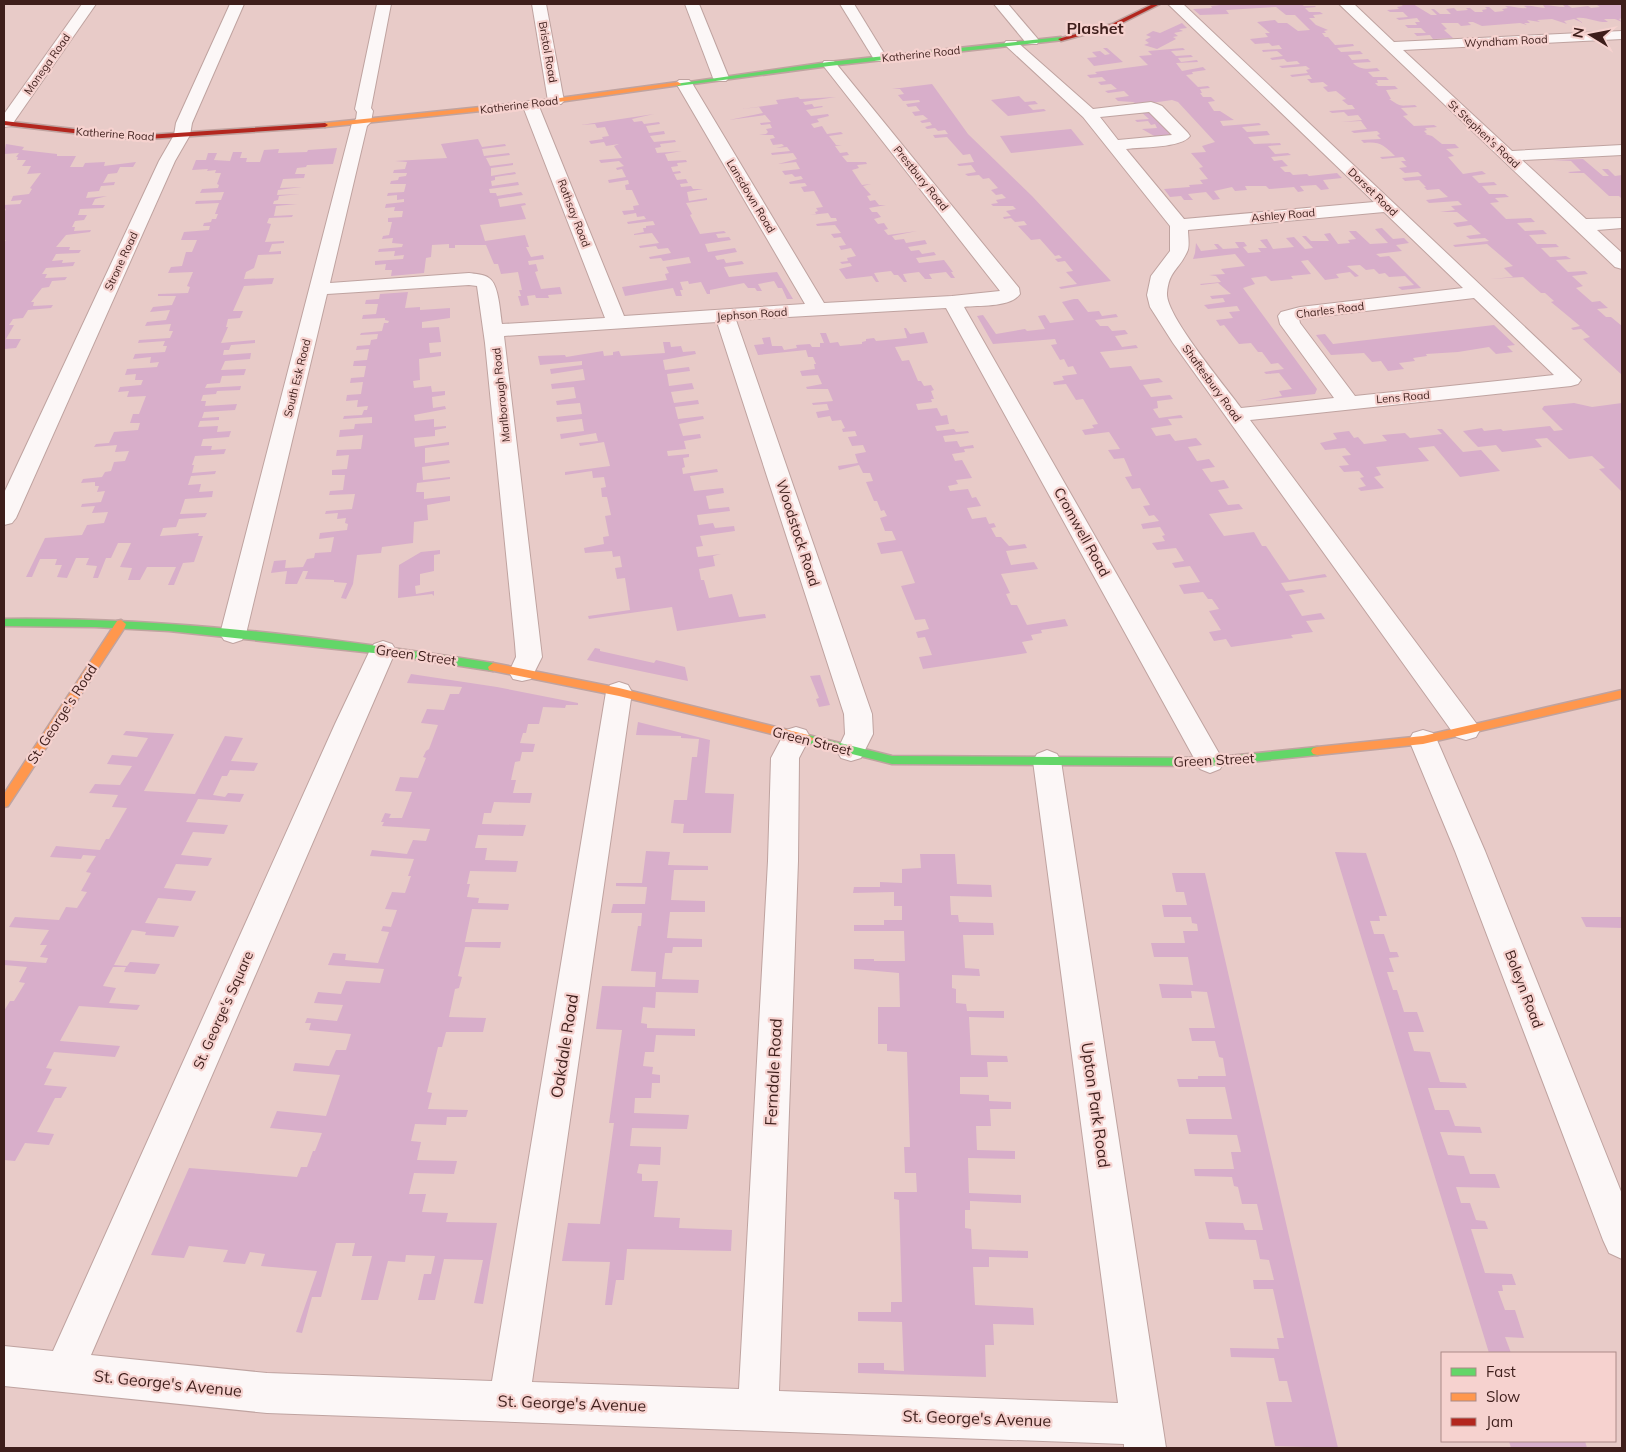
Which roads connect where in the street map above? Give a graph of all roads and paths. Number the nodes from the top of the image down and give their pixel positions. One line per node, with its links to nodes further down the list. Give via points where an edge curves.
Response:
1 (89, 4): 23 (street, Monega Road)
2 (237, 4): 24 (street, Strone Road)
3 (384, 4): 22 (street, South Esk Road)
4 (539, 4): 19 (street, Bristol Road)
5 (692, 4): 17 (street)
6 (847, 4): 15 (street)
7 (1001, 4): 12 (street)
8 (1157, 4): 12 (main road, Katherine Road, via 1114,25 1083,34)
9 (1175, 4): 28 (street, Dorset Road)
10 (1346, 4): 14 (street, St Stephen's Road)
11 (1622, 36): 14 (street, Wyndham Road)
12 (1032, 41): 13 (main road, Katherine Road)
13 (1011, 44): 15 (main road, Katherine Road); 21 (street)
14 (1391, 46): 27 (street, St Stephen's Road)
15 (880, 58): 16 (main road, Katherine Road)
16 (829, 64): 17 (main road, Katherine Road); 35 (street, Prestbury Road, via 1009,288)
17 (721, 78): 18 (main road, Katherine Road)
18 (684, 83): 19 (main road, Katherine Road); 37 (street, Lansdown Road)
19 (556, 100): 20 (main road, Katherine Road)
20 (530, 104): 22 (main road, Katherine Road); 39 (street, Rothsay Road)
21 (1089, 114): 25 (street); 25 (street, via 1151,107 1182,136)
22 (362, 123): 24 (main road, Katherine Road); 33 (street, South Esk Road)
23 (5, 125): 24 (main road, Katherine Road, via 117,136)
24 (181, 136): 44 (street, Strone Road)
25 (1114, 145): 30 (street)
26 (1622, 150): 27 (street)
27 (1509, 156): 31 (street, St Stephen's Road)
28 (1388, 206): 30 (street, Ashley Road); 34 (street, Dorset Road)
29 (1622, 223): 31 (street)
30 (1179, 225): 43 (street, Shaftesbury Road, via 1179,252 1158,283 1160,307)
31 (1582, 225): 32 (street, St Stephen's Road)
32 (1622, 264)
33 (319, 289): 40 (street, Marlborough Road, via 476,279 486,284); 47 (street, South Esk Road)
34 (1479, 292): 41 (street, Dorset Road); 42 (street, Charles Road, via 1288,316 1290,324)
35 (1010, 294): 36 (street, Jephson Road, via 1001,298)
36 (952, 302): 37 (street, Jephson Road); 57 (street, Cromwell Road)
37 (818, 309): 38 (street, Jephson Road)
38 (725, 316): 39 (street, Jephson Road); 55 (street, Woodstock Road, via 858,714 859,734)
39 (616, 323): 40 (street, Jephson Road)
40 (494, 331): 49 (street, Marlborough Road, via 528,644 529,657)
41 (1571, 380): 42 (street, Lens Road)
42 (1348, 402): 43 (street, Lens Road)
43 (1235, 415): 52 (street, Shaftesbury Road)
44 (4, 518)
45 (4, 622): 46 (main road, Green Street)
46 (121, 624): 47 (main road, Green Street); 58 (main road, St. George's Road)
47 (233, 634): 48 (main road, Green Street)
48 (383, 650): 49 (main road, Green Street); 61 (street, St. George's Square)
49 (522, 672): 50 (main road, Green Street)
50 (619, 692): 53 (main road, Green Street); 62 (street, Oakdale Road)
51 (1622, 694): 52 (main road, Green Street)
52 (1466, 730): 54 (main road, Green Street)
53 (796, 737): 55 (main road, Green Street); 63 (street, Ferndale Road, via 785,758)
54 (1423, 740): 57 (main road, Green Street); 59 (street, Boleyn Road, via 1470,851)
55 (851, 751): 56 (main road, Green Street, via 892,760)
56 (1046, 761): 57 (main road, Green Street); 64 (street, Upton Park Road)
57 (1210, 762)
58 (4, 804)
59 (1622, 1240)
60 (4, 1366): 61 (street, St. George's Avenue)
61 (64, 1371): 62 (street, St. George's Avenue, via 267,1394)
62 (509, 1401): 63 (street, St. George's Avenue)
63 (758, 1410): 64 (street, St. George's Avenue)
64 (1143, 1436)

